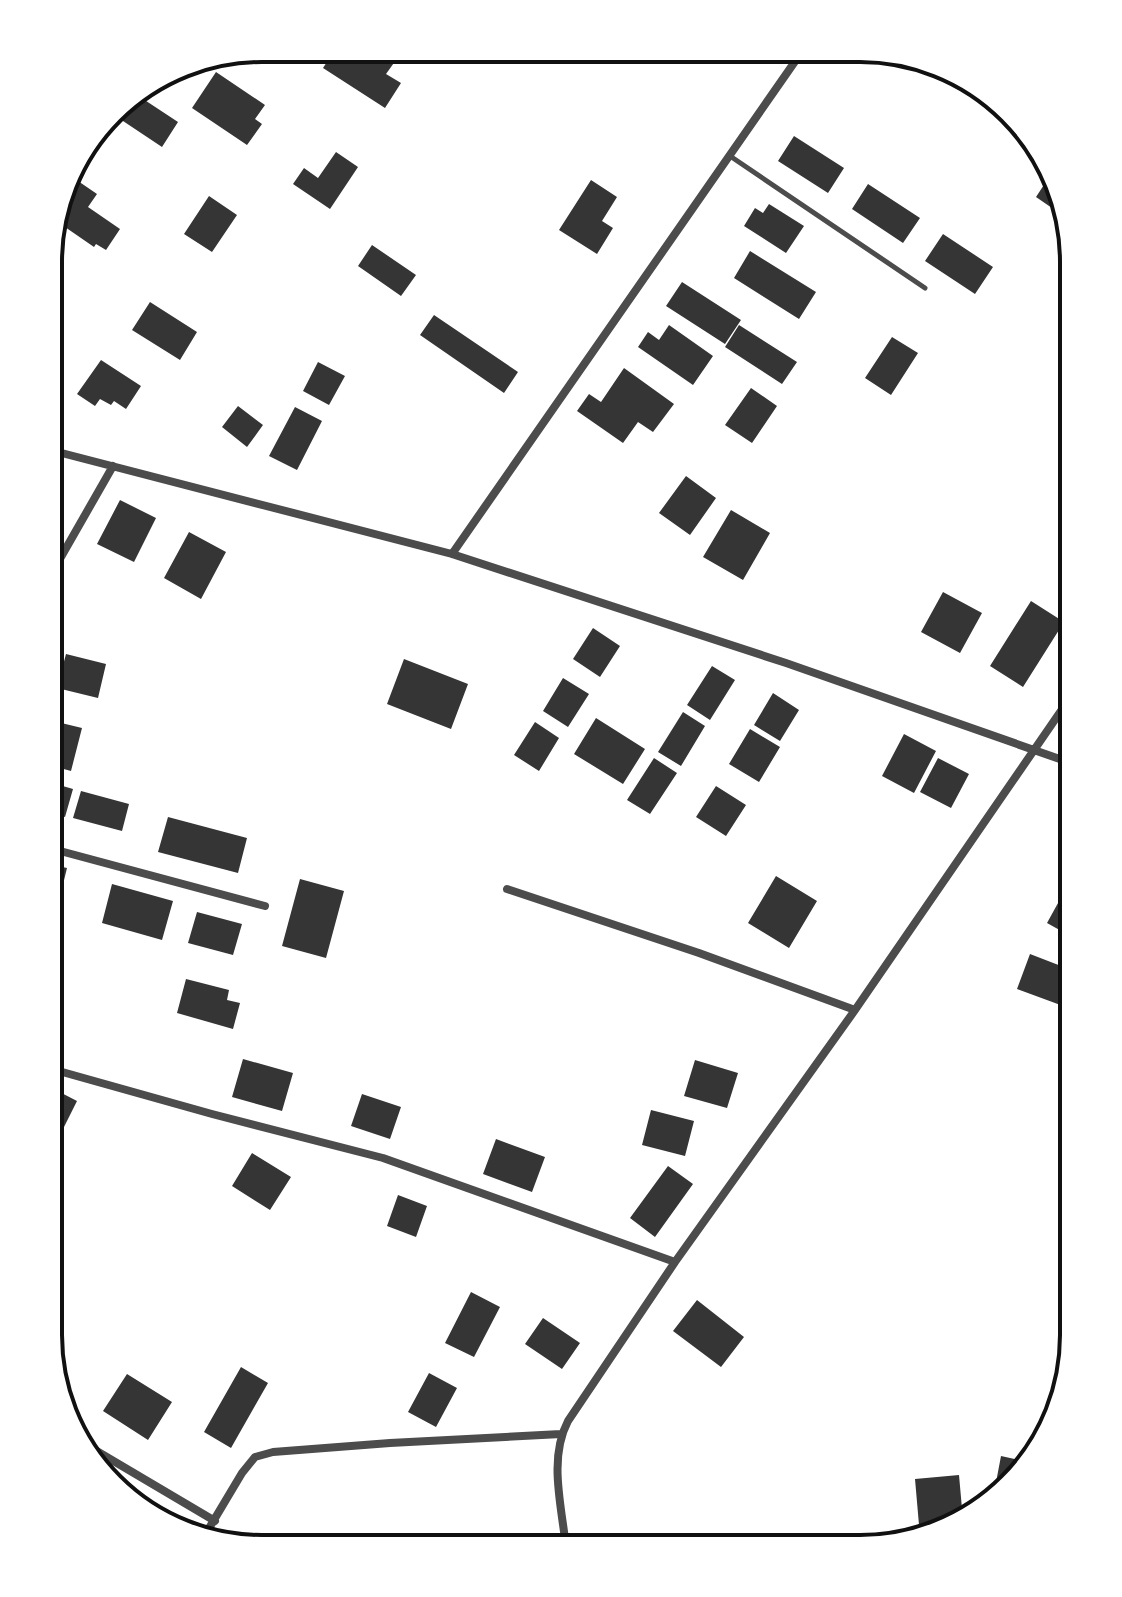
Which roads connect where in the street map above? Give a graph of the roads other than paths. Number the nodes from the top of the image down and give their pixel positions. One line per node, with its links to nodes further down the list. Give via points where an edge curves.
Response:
1 (795, 62): 2 (street)
2 (730, 156): 3 (lane); 6 (street)
3 (925, 288)
4 (62, 453): 5 (street)
5 (113, 466): 6 (street); 7 (street)
6 (452, 554): 9 (street)
7 (62, 555)
8 (1060, 711): 9 (street)
9 (1033, 749): 10 (street); 14 (street)
10 (1060, 759)
11 (62, 851): 13 (street)
12 (507, 889): 14 (street)
13 (265, 906)
14 (855, 1010): 16 (street)
15 (62, 1072): 16 (street, via 383,1158)
16 (675, 1262): 17 (street)
17 (561, 1434): 19 (street, via 273,1452 255,1457); 21 (street, via 557,1458)
18 (101, 1453): 19 (street)
19 (215, 1521): 20 (street)
20 (210, 1528)
21 (565, 1535)

